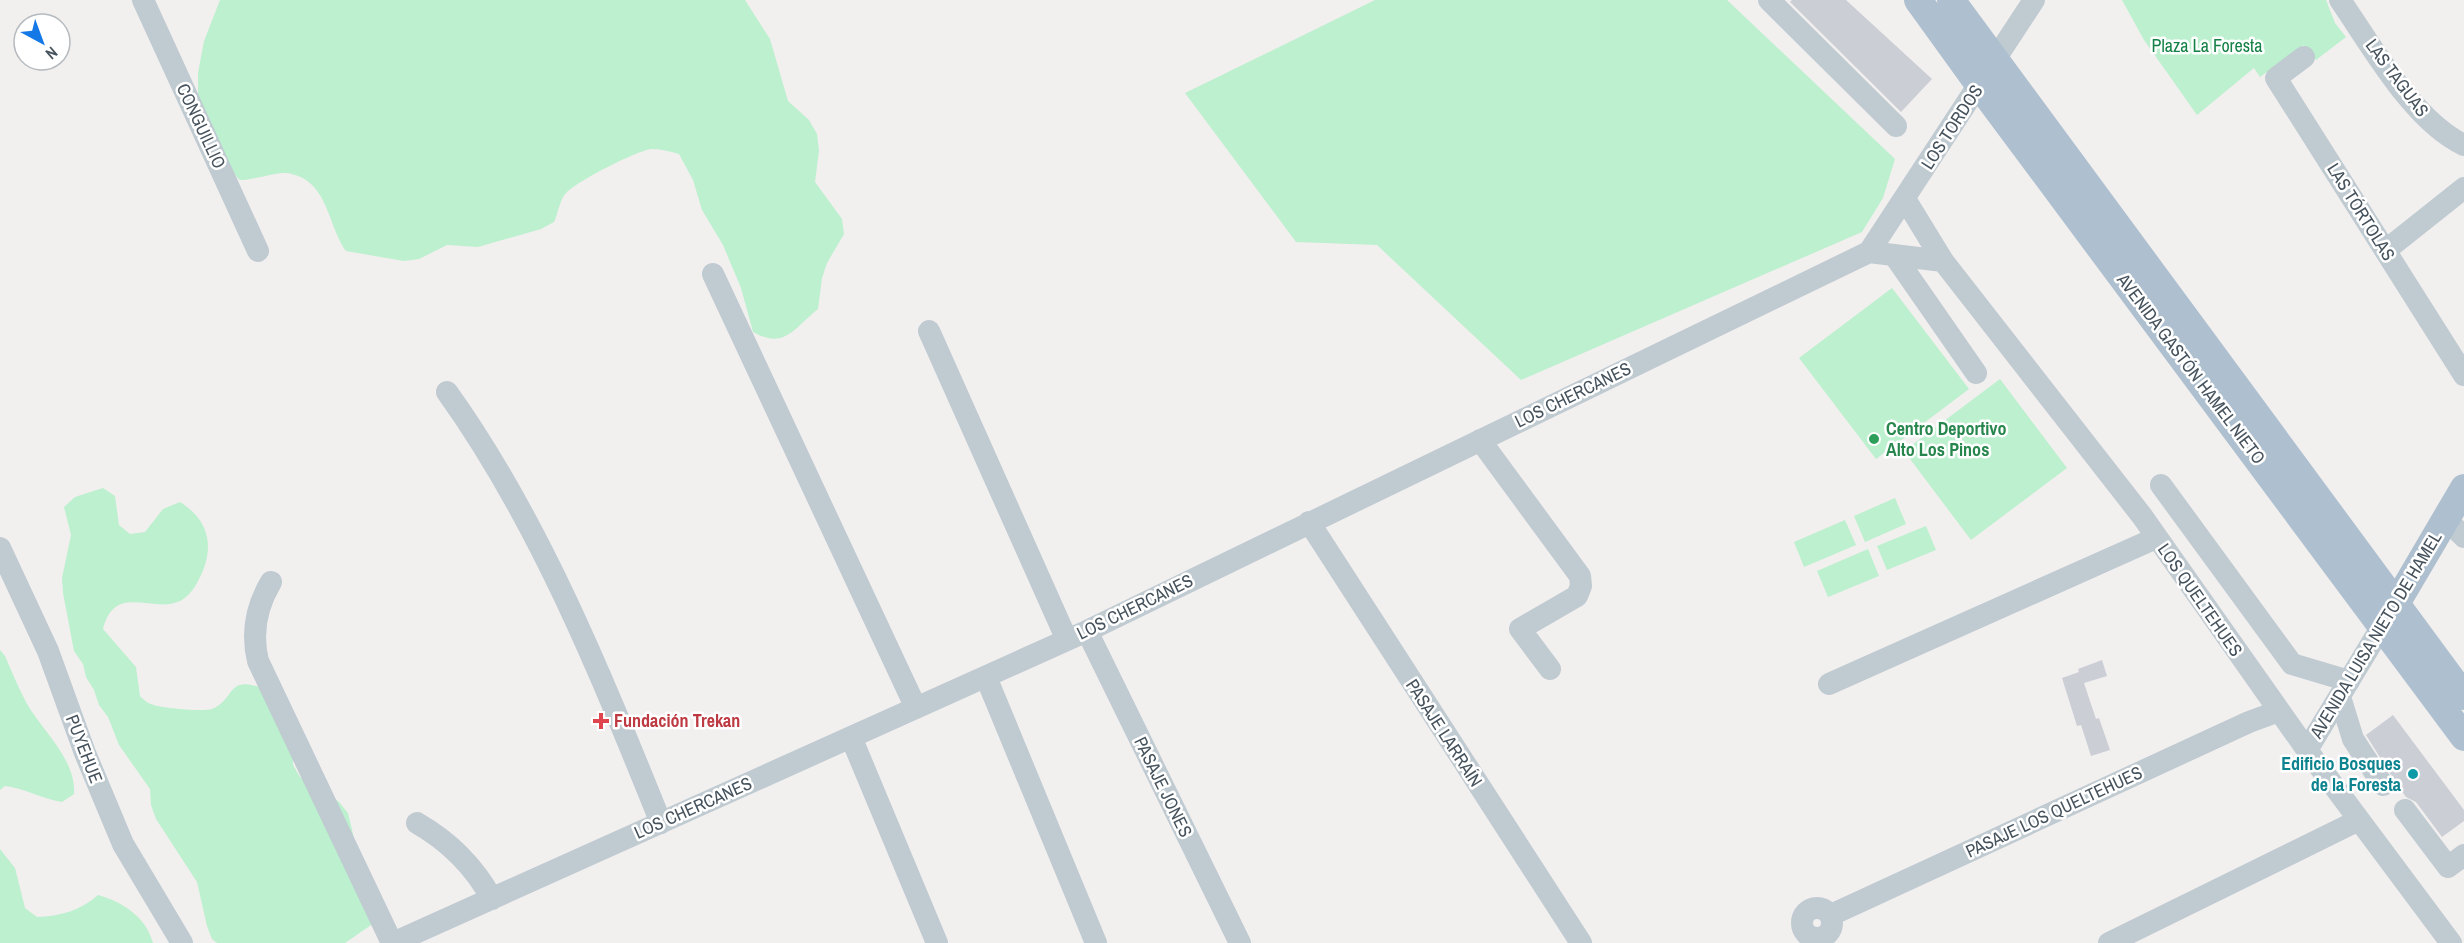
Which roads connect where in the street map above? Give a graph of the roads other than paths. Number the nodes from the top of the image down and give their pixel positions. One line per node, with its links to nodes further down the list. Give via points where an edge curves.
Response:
1 (143, 0): 15 (street, CONGUILLIO)
2 (1769, 0): 10 (street)
3 (1918, 0): 9 (main road, AVENIDA GASTÓN HAMEL NIETO)
4 (1951, 0): 8 (main road, AVENIDA GASTÓN HAMEL NIETO)
5 (2034, 0): 8 (street, LOS TORDOS)
6 (2340, 0): 11 (street, LAS TAGUAS, via 2415,106 2442,132)
7 (2304, 57): 14 (street, LAS TÓRTOLAS, via 2276,78)
8 (1995, 61): 9 (street, LOS TORDOS); 32 (main road, AVENIDA GASTÓN HAMEL NIETO)
9 (1979, 86): 13 (street, LOS TORDOS); 32 (main road, AVENIDA GASTÓN HAMEL NIETO)
10 (1896, 126)
11 (2464, 146)
12 (2464, 188): 14 (street)
13 (1905, 199): 16 (street, LOS TORDOS); 18 (street, LOS QUELTEHUES)
14 (2386, 250): 22 (street, LAS TÓRTOLAS)
15 (258, 251)
16 (1869, 252): 17 (street); 24 (street, LOS CHERCANES)
17 (1894, 255): 18 (street); 21 (street)
18 (1942, 261): 29 (street, LOS QUELTEHUES)
19 (713, 274): 39 (street)
20 (930, 331): 33 (street, PASAJE JONES)
21 (1976, 373)
22 (2464, 375)
23 (447, 393): 47 (street, via 484,446 544,560 595,665)
24 (1480, 440): 27 (street, LOS CHERCANES); 34 (street, via 1580,576 1577,596 1520,629)
25 (2161, 485): 37 (street, via 2292,664)
26 (2464, 488): 28 (main road, AVENIDA LUISA NIETO DE HAMEL)
27 (1309, 522): 33 (street, LOS CHERCANES); 57 (street, PASAJE LARRAÍN)
28 (2455, 528): 32 (main road, AVENIDA LUISA NIETO DE HAMEL)
29 (2156, 538): 36 (street); 40 (street, LOS QUELTEHUES)
30 (0, 548): 52 (street, PUYEHUE, via 48,651 123,844)
31 (271, 582): 53 (street, via 263,595 255,626 258,661)
32 (2389, 615): 37 (street, AVENIDA LUISA NIETO DE HAMEL); 38 (main road, AVENIDA GASTÓN HAMEL NIETO); 42 (main road, AVENIDA GASTÓN HAMEL NIETO)
33 (1077, 636): 35 (street, LOS CHERCANES); 56 (street, PASAJE JONES)
34 (1550, 669)
35 (986, 677): 39 (street, LOS CHERCANES); 55 (street)
36 (1829, 684)
37 (2344, 689): 43 (street, AVENIDA LUISA NIETO DE HAMEL); 44 (street, via 2353,739)
38 (2464, 696)
39 (916, 708): 41 (street, LOS CHERCANES)
40 (2279, 711): 43 (street, LOS QUELTEHUES); 51 (street, PASAJE LOS QUELTEHUES)
41 (851, 737): 47 (street, LOS CHERCANES); 54 (street)
42 (2464, 737)
43 (2307, 750): 46 (street, LOS QUELTEHUES)
44 (2383, 784)
45 (2405, 810): 49 (street, via 2448,867)
46 (2359, 820): 58 (street); 59 (street, LOS QUELTEHUES)
47 (661, 823): 50 (street, LOS CHERCANES)
48 (417, 824): 50 (street, via 459,853)
49 (2464, 855)
50 (492, 899): 53 (street, LOS CHERCANES)
51 (1831, 915)
52 (182, 943)
53 (393, 943)
54 (937, 943)
55 (1096, 943)
56 (1240, 943)
57 (1581, 943)
58 (2109, 943)
59 (2451, 943)

